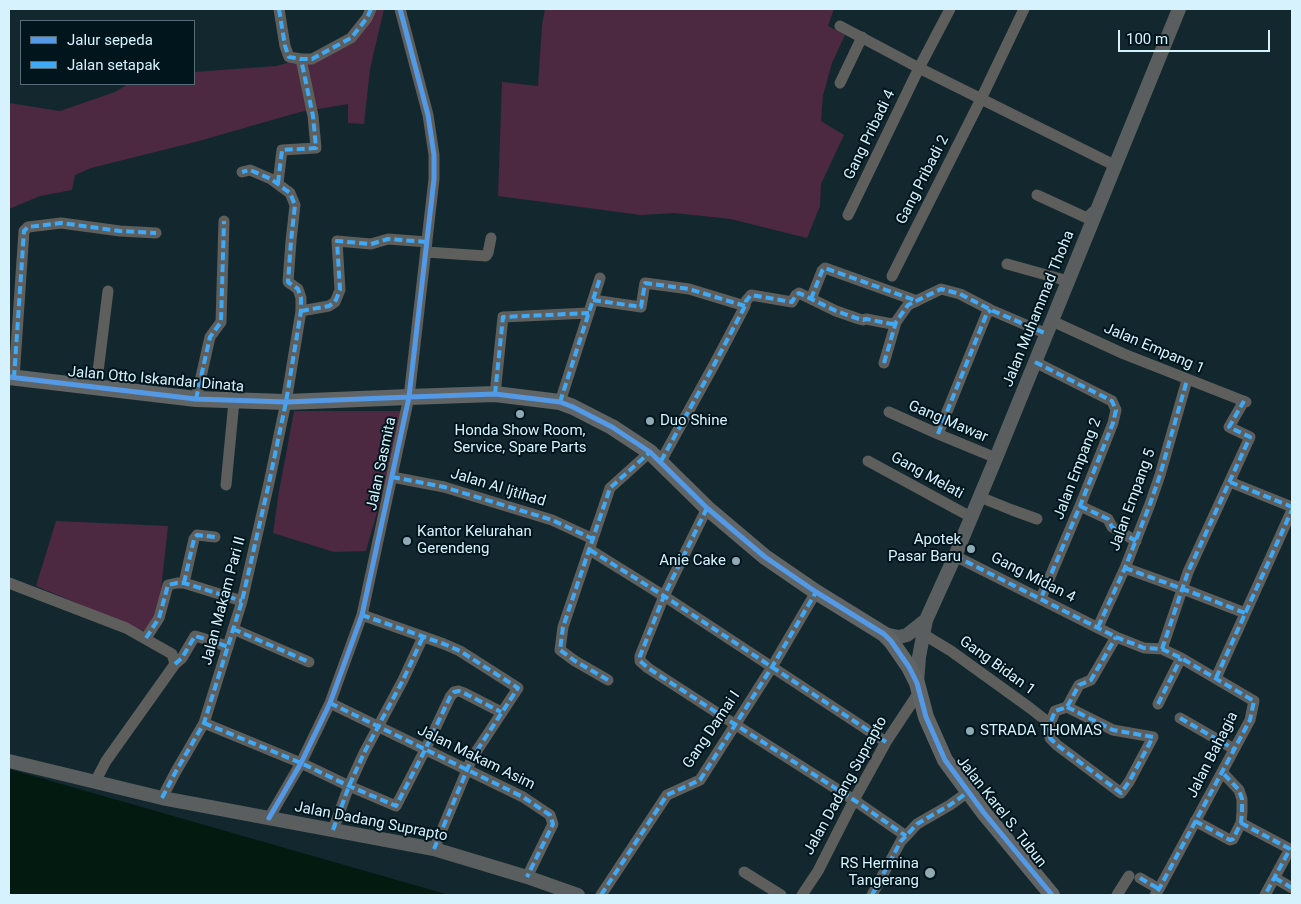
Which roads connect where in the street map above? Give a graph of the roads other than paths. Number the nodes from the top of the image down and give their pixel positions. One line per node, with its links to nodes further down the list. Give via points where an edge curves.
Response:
1 (279, 9): 9 (street, via 289,57)
2 (371, 9): 9 (street, via 351,38 312,59)
3 (400, 9): 22 (street, Jalan Sasmita, via 428,114 434,155)
4 (950, 9): 10 (street, Gang Pribadi 4)
5 (1024, 9): 12 (street, Gang Pribadi 2)
6 (1176, 11): 13 (main road, Jalan Muhammad Thoha)
7 (840, 26): 8 (street)
8 (862, 37): 10 (street); 11 (street)
9 (301, 59): 15 (street, via 316,148 282,150)
10 (919, 68): 12 (street); 18 (street, Gang Pribadi 4)
11 (840, 83)
12 (981, 99): 13 (street); 24 (street, Gang Pribadi 2)
13 (1116, 166): 17 (main road, Jalan Muhammad Thoha)
14 (242, 172): 15 (street, via 250,170)
15 (278, 183): 33 (street, via 290,194 295,205 288,282 298,289)
16 (1037, 195): 17 (street, via 1087,218)
17 (1096, 212): 26 (main road, Jalan Muhammad Thoha)
18 (848, 215)
19 (224, 221): 44 (street, via 222,322 210,337)
20 (156, 233): 39 (street, via 62,223 24,230)
21 (491, 238): 22 (street, via 486,256)
22 (427, 247): 33 (street, via 388,239 370,244 336,241 340,290 335,302 330,306); 43 (street, Jalan Sasmita)
23 (1007, 264): 26 (street)
24 (892, 276)
25 (600, 278): 29 (street)
26 (1068, 281): 36 (main road, Jalan Muhammad Thoha)
27 (108, 292): 41 (street)
28 (812, 299): 30 (street, via 825,268); 31 (street, via 799,293 792,302 751,296); 35 (street, via 859,319)
29 (593, 300): 31 (street, via 641,307 645,283 688,289); 34 (street)
30 (917, 301): 32 (street, Jalan Empang 1, via 941,289 960,294); 35 (street, Jalan Empang 1, via 908,305)
31 (745, 306): 50 (street, via 715,362)
32 (991, 310): 36 (street, Jalan Empang 1); 49 (street)
33 (301, 311): 46 (street, Jalan Makam Pari II)
34 (589, 313): 42 (street, via 503,316); 47 (street)
35 (896, 322): 38 (street)
36 (1049, 327): 37 (main road, Jalan Muhammad Thoha); 40 (street, Jalan Empang 1)
37 (1035, 362): 51 (main road, Jalan Muhammad Thoha); 57 (street, Jalan Empang 2, via 1112,400 1116,410)
38 (884, 363)
39 (11, 378): 41 (highway, Jalan Otto Iskandar Dinata)
40 (1187, 380): 54 (street, Jalan Empang 1, via 1245,402 1229,427 1250,437); 63 (street, Jalan Empang 5, via 1160,475)
41 (96, 388): 44 (highway, Jalan Otto Iskandar Dinata)
42 (495, 394): 43 (highway, Jalan Otto Iskandar Dinata); 47 (highway, Jalan Otto Iskandar Dinata)
43 (410, 396): 46 (highway, Jalan Otto Iskandar Dinata); 53 (street, Jalan Sasmita)
44 (196, 399): 45 (highway, Jalan Otto Iskandar Dinata)
45 (234, 401): 46 (highway, Jalan Otto Iskandar Dinata); 55 (street)
46 (286, 402): 73 (street, Jalan Makam Pari II)
47 (560, 402): 50 (highway, Jalan Otto Iskandar Dinata, via 612,427)
48 (889, 412): 49 (street, Gang Mawar)
49 (938, 434): 51 (street, Gang Mawar)
50 (655, 456): 58 (highway, Jalan Otto Iskandar Dinata); 64 (street, via 610,488)
51 (996, 458): 56 (main road, Jalan Muhammad Thoha)
52 (868, 461): 60 (street, Gang Melati)
53 (392, 477): 64 (street, Jalan Al Ijtihad, via 444,487 552,520); 75 (street, Jalan Sasmita)
54 (1230, 482): 59 (street); 69 (street)
55 (226, 485)
56 (980, 497): 60 (main road, Jalan Muhammad Thoha); 61 (street)
57 (1080, 506): 63 (street, via 1108,518 1112,527); 72 (street, Jalan Empang 2)
58 (707, 508): 70 (highway, Jalan Otto Iskandar Dinata, via 765,557); 71 (street)
59 (1292, 508): 74 (street)
60 (971, 517): 65 (main road, Jalan Muhammad Thoha)
61 (1038, 519)
62 (214, 537): 68 (street, via 197,535 194,539)
63 (1136, 541): 66 (street, Jalan Empang 5)
64 (591, 544): 71 (street, Jalan Al Ijtihad); 90 (street, via 563,627 560,650)
65 (955, 556): 72 (street, Gang Midan 4); 76 (main road, Jalan Muhammad Thoha)
66 (1124, 568): 69 (street); 77 (street, Jalan Empang 5)
67 (9, 583): 82 (street)
68 (184, 584): 73 (street); 82 (street, via 168,585 159,618)
69 (1183, 589): 74 (street); 84 (street)
70 (816, 592): 79 (highway, Jalan Otto Iskandar Dinata); 88 (street, Gang Damai I)
71 (664, 596): 88 (street, Jalan Al Ijtihad); 98 (street, via 640,661)
72 (1041, 598): 77 (street, Gang Midan 4)
73 (242, 601): 78 (street, Jalan Makam Pari II)
74 (1245, 614): 89 (street)
75 (362, 615): 81 (street); 92 (street, Jalan Sasmita)
76 (924, 627): 79 (main road, Jalan Muhammad Thoha, via 907,635); 91 (main road, Jalan Muhammad Thoha); 100 (street, Gang Bidan 1, via 951,651 1044,719)
77 (1098, 627): 80 (street, Jalan Bahagia)
78 (233, 629): 83 (street, Jalan Makam Pari II); 86 (street)
79 (884, 634): 91 (highway, Jalan Otto Iskandar Dinata, via 909,667)
80 (1116, 636): 84 (street, Jalan Bahagia, via 1144,648); 94 (street, via 1091,680 1079,685)
81 (423, 637): 95 (street, via 460,651 518,688); 99 (street)
82 (146, 638): 87 (street, via 172,654)
83 (228, 647): 87 (street, via 195,636 182,658); 97 (street, Jalan Makam Pari II)
84 (1162, 649): 85 (street, Jalan Bahagia)
85 (1181, 658): 89 (street, Jalan Bahagia); 93 (street)
86 (309, 662)
87 (174, 664): 108 (street)
88 (772, 667): 98 (street, Gang Damai I); 101 (street, Jalan Al Ijtihad)
89 (1216, 678): 102 (street, Jalan Bahagia, via 1254,701 1250,720)
90 (608, 680)
91 (918, 688): 101 (street, Jalan Dadang Suprapto); 110 (highway, Jalan Karel S. Tubun, via 926,717 945,760)
92 (330, 704): 99 (street, Jalan Makam Asim); 105 (street, Jalan Sasmita)
93 (1158, 704)
94 (1067, 707): 100 (street, via 1056,711); 100 (street, Gang Bidan 1, via 1113,730 1153,737 1121,792 1057,745 1050,738)
95 (501, 712): 103 (street, via 464,693 454,692); 106 (street)
96 (1180, 718): 102 (street)
97 (204, 723): 105 (street); 111 (street, Jalan Makam Pari II)
98 (736, 725): 112 (street); 125 (street, Gang Damai I, via 700,780 667,795)
99 (378, 727): 103 (street, Jalan Makam Asim); 109 (street)
100 (1049, 727)
101 (886, 742): 112 (street, Jalan Dadang Suprapto)
102 (1234, 749): 107 (street, Jalan Bahagia)
103 (425, 750): 106 (street, Jalan Makam Asim); 109 (street, via 396,806)
104 (9, 761): 108 (main road, Jalan Dadang Suprapto)
105 (301, 763): 109 (street); 113 (street, Jalan Sasmita)
106 (466, 770): 118 (street); 120 (street, Jalan Makam Asim, via 523,796 550,815 553,824)
107 (1222, 772): 114 (street, Jalan Bahagia); 115 (street, via 1239,790)
108 (94, 782): 111 (main road, Jalan Dadang Suprapto)
109 (349, 786): 116 (street)
110 (968, 792): 117 (street, via 917,824); 129 (highway, Jalan Karel S. Tubun)
111 (162, 798): 113 (main road, Jalan Dadang Suprapto)
112 (854, 800): 117 (street); 127 (street, Jalan Dadang Suprapto, via 818,871)
113 (269, 818): 116 (main road, Jalan Dadang Suprapto)
114 (1195, 821): 115 (street, via 1231,840); 123 (street, Jalan Bahagia)
115 (1241, 823): 121 (street, via 1290,849)
116 (333, 830): 118 (main road, Jalan Dadang Suprapto)
117 (906, 836): 128 (street)
118 (434, 849): 120 (main road, Jalan Dadang Suprapto)
119 (744, 872): 126 (street)
120 (527, 877): 124 (main road, Jalan Dadang Suprapto)
121 (1275, 878): 122 (street); 131 (street)
122 (1292, 888)
123 (1157, 892): 130 (street, via 1134,877)
124 (578, 895)
125 (601, 895)
126 (781, 895)
127 (802, 895)
128 (872, 895)
129 (1052, 895)
130 (1117, 895)
131 (1265, 895)

